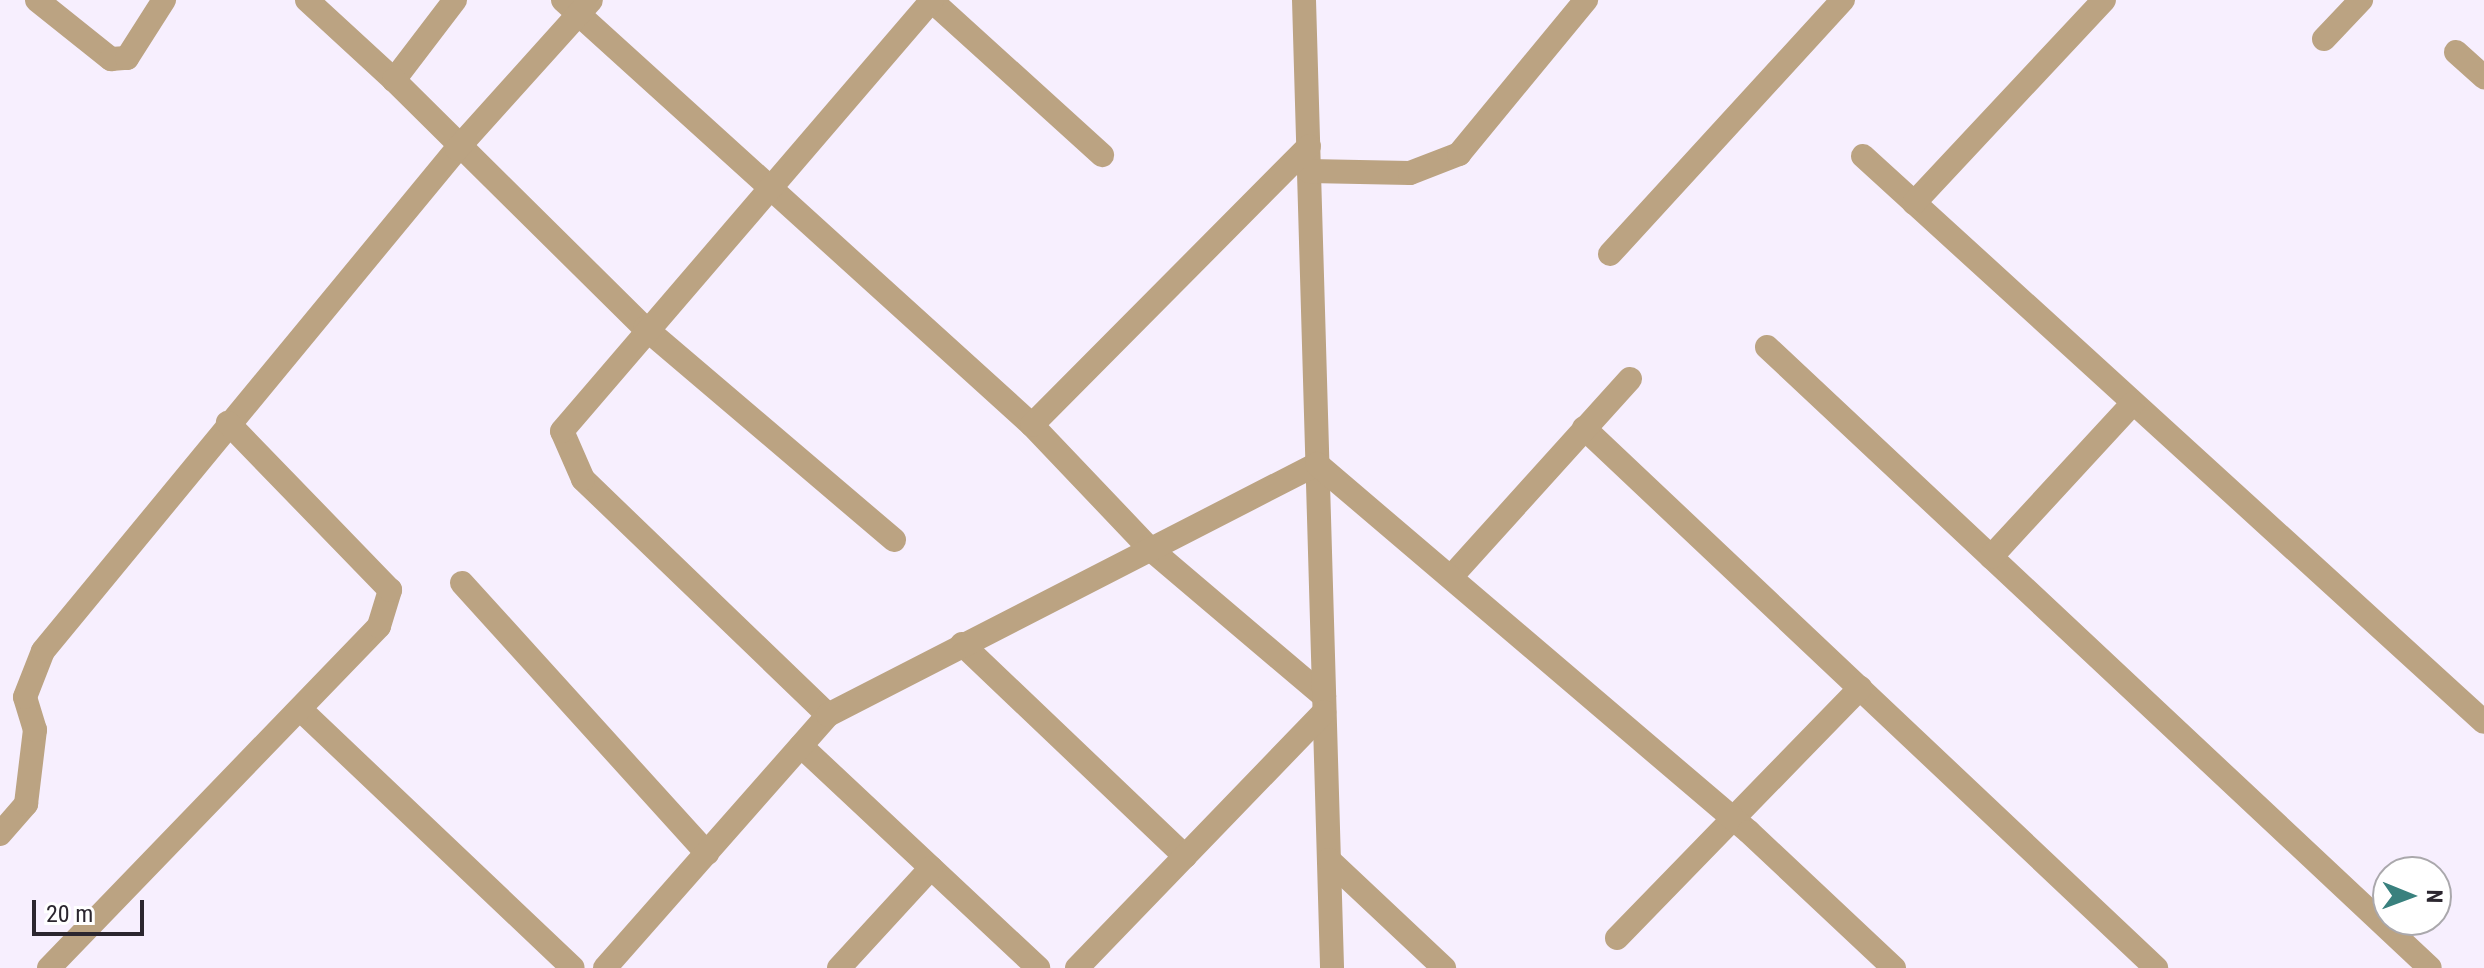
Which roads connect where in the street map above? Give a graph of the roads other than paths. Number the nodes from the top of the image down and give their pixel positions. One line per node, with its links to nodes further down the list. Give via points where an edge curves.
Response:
1 (37, 0): 2 (street, via 111,59 127,58)
2 (164, 0)
3 (307, 0): 15 (street)
4 (455, 0): 15 (street)
5 (932, 0): 18 (street); 21 (street)
6 (1304, 0): 16 (street)
7 (1586, 0): 20 (street, via 1459,154 1410,173)
8 (1843, 0): 23 (street)
9 (2104, 0): 22 (street)
10 (2361, 0): 12 (street)
11 (578, 5): 17 (street); 21 (street)
12 (2324, 39)
13 (2456, 52): 14 (street)
14 (2484, 77)
15 (394, 80): 17 (street)
16 (1309, 146): 20 (street); 29 (street)
17 (457, 149): 24 (street); 28 (street)
18 (1102, 155)
19 (1863, 156): 22 (street)
20 (1309, 171): 31 (street)
21 (767, 190): 24 (street); 29 (street)
22 (1914, 203): 27 (street)
23 (1610, 254)
24 (645, 328): 32 (street); 41 (street, via 562,431 583,479)
25 (1767, 347): 34 (street)
26 (1630, 379): 30 (street)
27 (2133, 403): 34 (street); 42 (street)
28 (228, 423): 40 (street, via 390,590 379,626); 45 (street, via 43,651 25,697 35,730 26,804)
29 (1032, 425): 33 (street)
30 (1584, 428): 35 (street); 38 (street)
31 (1317, 464): 33 (street); 35 (street); 39 (street)
32 (894, 540)
33 (1148, 547): 37 (street); 39 (street)
34 (1991, 557): 61 (street)
35 (1451, 577): 44 (street)
36 (462, 583): 46 (street)
37 (962, 644): 41 (street); 47 (street)
38 (1860, 688): 44 (street); 60 (street)
39 (1324, 704): 47 (street); 48 (street)
40 (302, 711): 51 (street); 52 (street)
41 (828, 715): 43 (street)
42 (2484, 722)
43 (801, 746): 46 (street); 49 (street)
44 (1732, 818): 50 (street); 59 (street)
45 (0, 834)
46 (707, 853): 53 (street)
47 (1185, 856): 56 (street)
48 (1329, 860): 57 (street); 58 (street)
49 (931, 868): 54 (street); 55 (street)
50 (1617, 938)
51 (49, 968)
52 (573, 968)
53 (605, 968)
54 (839, 968)
55 (1038, 968)
56 (1077, 968)
57 (1332, 968)
58 (1444, 968)
59 (1894, 968)
60 (2156, 968)
61 (2430, 968)

